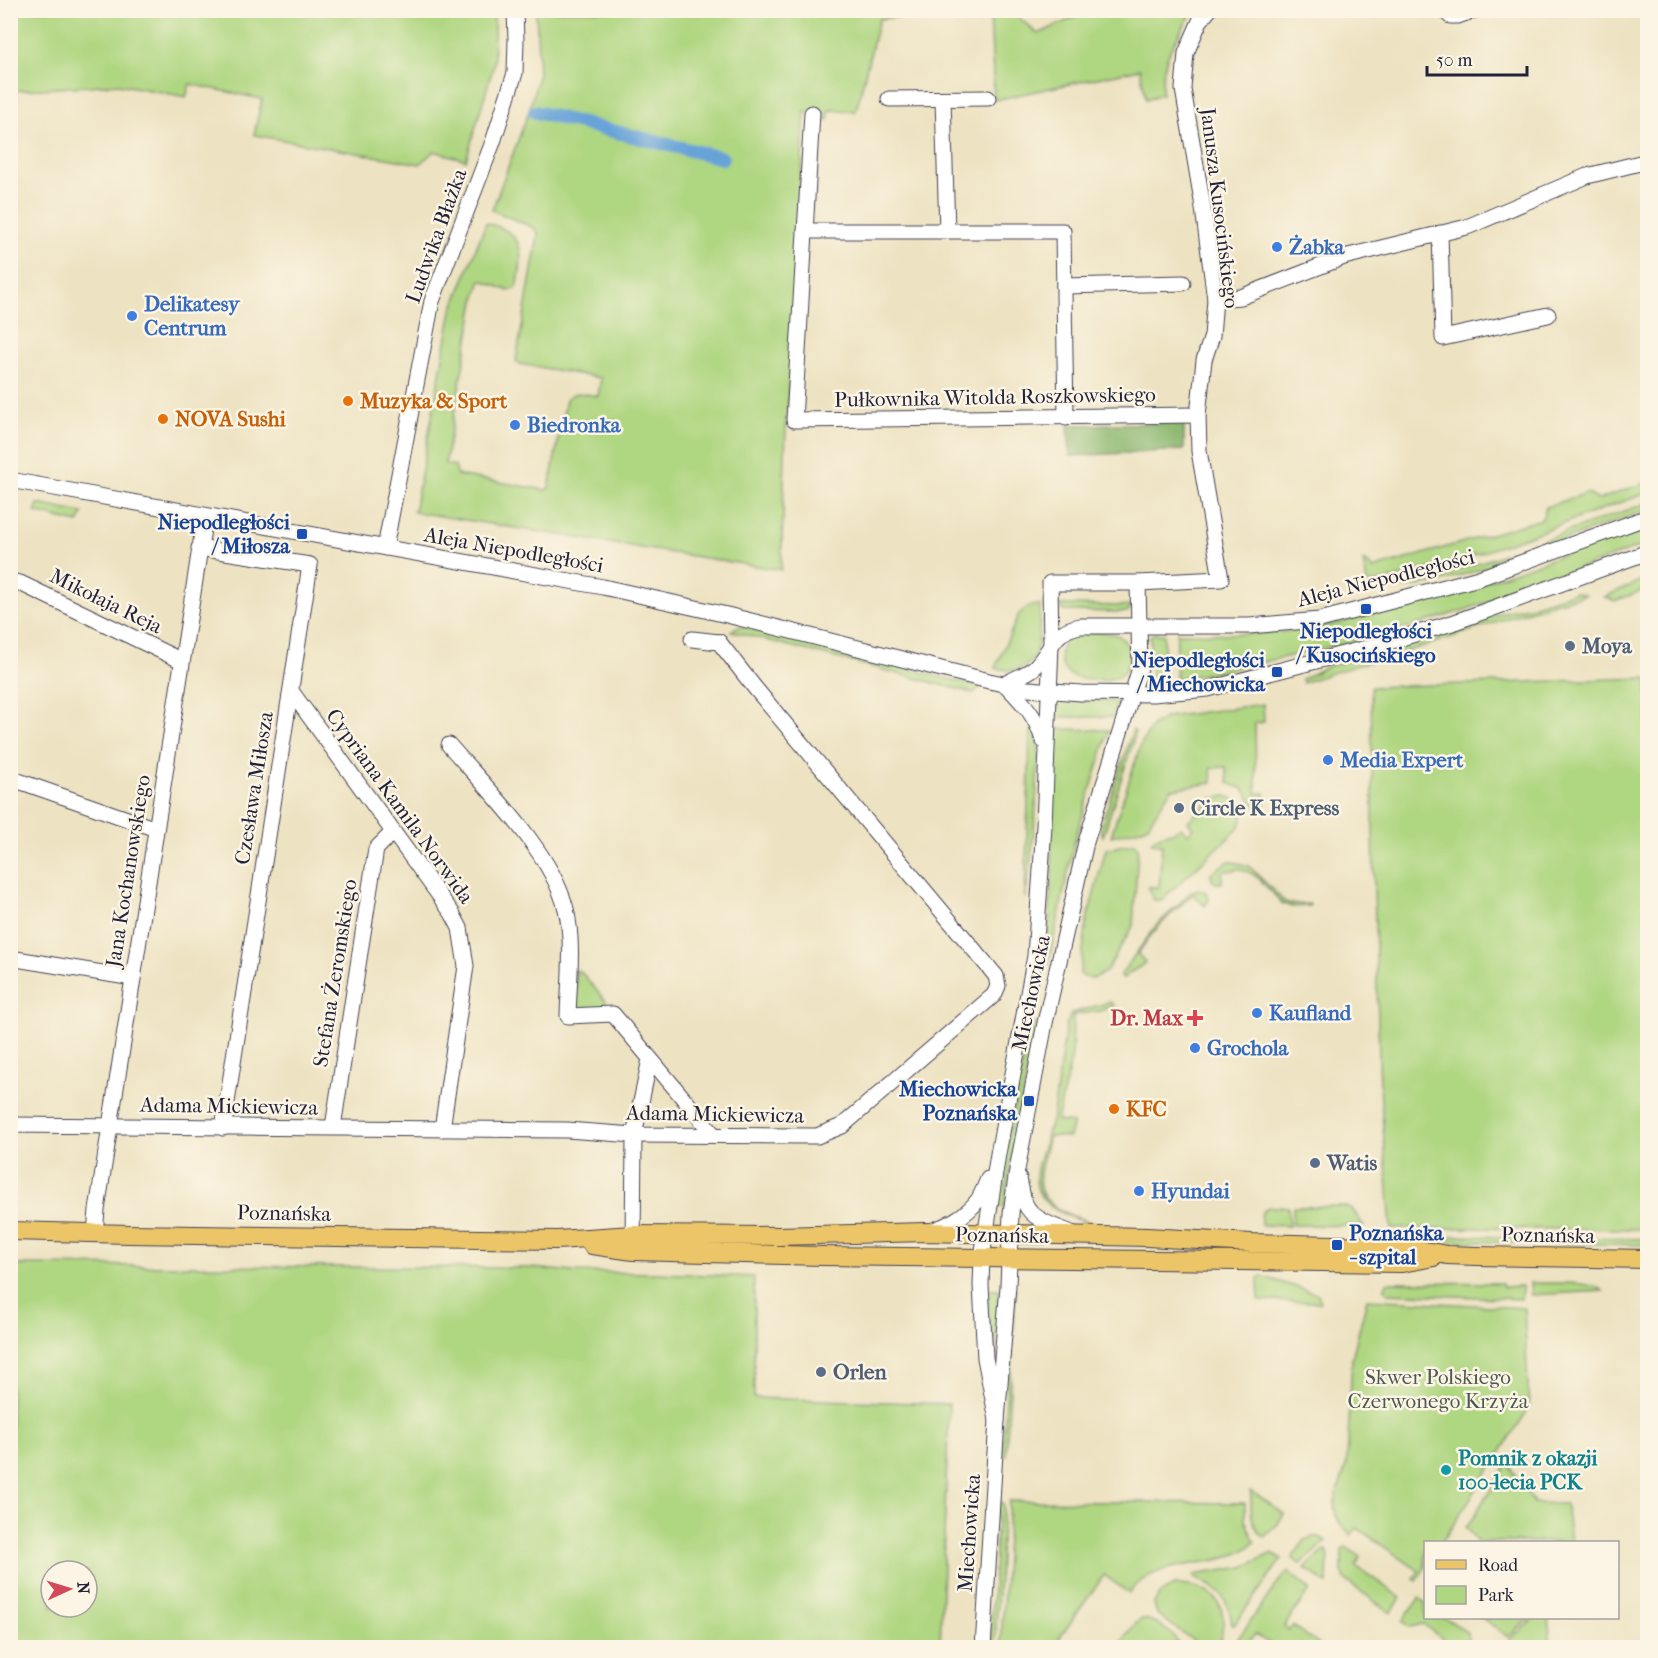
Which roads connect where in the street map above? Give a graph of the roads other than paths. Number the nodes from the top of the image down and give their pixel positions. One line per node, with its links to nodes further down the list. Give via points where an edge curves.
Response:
1 (515, 10): 23 (street, Ludwika Błażka, via 515,73 432,301)
2 (1209, 10): 15 (street, Janusza Kusocińskiego, via 1186,53 1183,89)
3 (1444, 10): 4 (street, via 1450,16 1458,16)
4 (1474, 10)
5 (988, 98): 7 (street)
6 (889, 99): 7 (street)
7 (943, 99): 11 (street)
8 (812, 113): 10 (street)
9 (1647, 161): 12 (street, via 1587,176 1467,227)
10 (805, 231): 11 (street); 18 (street, Pułkownika Witolda Roszkowskiego, via 794,420)
11 (947, 231): 14 (street, via 1063,231)
12 (1440, 234): 15 (street, via 1344,257 1241,297); 16 (street, via 1443,338)
13 (1183, 284): 14 (street)
14 (1064, 286): 18 (street)
15 (1215, 299): 17 (street, Janusza Kusocińskiego)
16 (1548, 315)
17 (1197, 415): 18 (street, Pułkownika Witolda Roszkowskiego); 26 (street, Janusza Kusocińskiego, via 1199,451 1221,579)
18 (1065, 417)
19 (10, 480): 20 (street, Aleja Niepodległości)
20 (205, 516): 22 (street, Jana Kochanowskiego); 23 (street, Aleja Niepodległości)
21 (1647, 517): 28 (street, Aleja Niepodległości, via 1479,578 1320,620 1249,626)
22 (199, 548): 32 (street, Jana Kochanowskiego); 34 (street, Czesława Miłosza, via 310,565)
23 (385, 548): 27 (street, Aleja Niepodległości, via 603,587)
24 (1647, 552): 36 (street, Aleja Niepodległości, via 1452,623 1378,645 1218,687)
25 (10, 581): 32 (street, Mikołaja Reja)
26 (1138, 583): 28 (street, Miechowicka); 31 (street, Janusza Kusocińskiego, via 1050,583)
27 (727, 615): 30 (street); 33 (street, Aleja Niepodległości)
28 (1140, 626): 31 (street, Aleja Niepodległości, via 1068,628); 36 (street, Miechowicka, via 1140,668)
29 (692, 639): 30 (street)
30 (719, 642): 51 (street, Adama Mickiewicza, via 996,976 998,986 994,995 842,1126 817,1136)
31 (1051, 644): 33 (street, Aleja Niepodległości, via 1032,670); 35 (street, Miechowicka)
32 (182, 661): 40 (street, Jana Kochanowskiego)
33 (1005, 684): 35 (street, Aleja Niepodległości); 38 (street, via 1029,708)
34 (291, 691): 41 (street, Cypriana Kamila Norwida); 48 (street, Czesława Miłosza)
35 (1048, 691): 36 (street, Aleja Niepodległości); 38 (street, Miechowicka)
36 (1133, 694): 53 (street, Miechowicka, via 1086,842)
37 (449, 745): 44 (street, via 540,854 558,884 570,943 568,1016 613,1014)
38 (1046, 748): 52 (street, Miechowicka, via 1035,956)
39 (10, 778): 40 (street)
40 (156, 829): 43 (street, Jana Kochanowskiego)
41 (393, 832): 47 (street, Stefana Żeromskiego, via 376,849); 49 (street, Cypriana Kamila Norwida, via 452,913 464,942 466,966)
42 (10, 958): 43 (street)
43 (133, 978): 46 (street, Jana Kochanowskiego)
44 (650, 1059): 50 (street); 51 (street)
45 (10, 1125): 46 (street, Adama Mickiewicza)
46 (111, 1125): 48 (street, Adama Mickiewicza); 56 (street, Jana Kochanowskiego)
47 (333, 1127): 48 (street, Adama Mickiewicza); 49 (street, Adama Mickiewicza)
48 (223, 1128)
49 (442, 1129): 50 (street, Adama Mickiewicza)
50 (634, 1135): 51 (street, Adama Mickiewicza); 60 (street)
51 (714, 1135)
52 (998, 1154): 55 (street, via 978,1200 947,1225); 57 (street, Miechowicka)
53 (1017, 1170): 58 (street, Miechowicka); 59 (street, via 1030,1212)
54 (10, 1231): 56 (main road, Poznańska)
55 (925, 1232): 57 (main road, Poznańska); 60 (main road, Poznańska)
56 (95, 1233): 60 (main road, Poznańska)
57 (986, 1234): 58 (main road, Poznańska); 62 (street, Miechowicka)
58 (1010, 1234): 59 (main road, Poznańska); 63 (street, Miechowicka)
59 (1076, 1235): 61 (main road, Poznańska, via 1404,1247)
60 (633, 1243): 62 (main road, Poznańska, via 822,1256)
61 (1447, 1255): 63 (main road, Poznańska, via 1402,1263); 64 (main road, Poznańska)
62 (982, 1257): 63 (main road, Poznańska); 65 (street, Miechowicka, via 985,1358)
63 (1010, 1258): 65 (street, Miechowicka)
64 (1647, 1259)
65 (997, 1420): 66 (street, Miechowicka)
66 (983, 1647)

